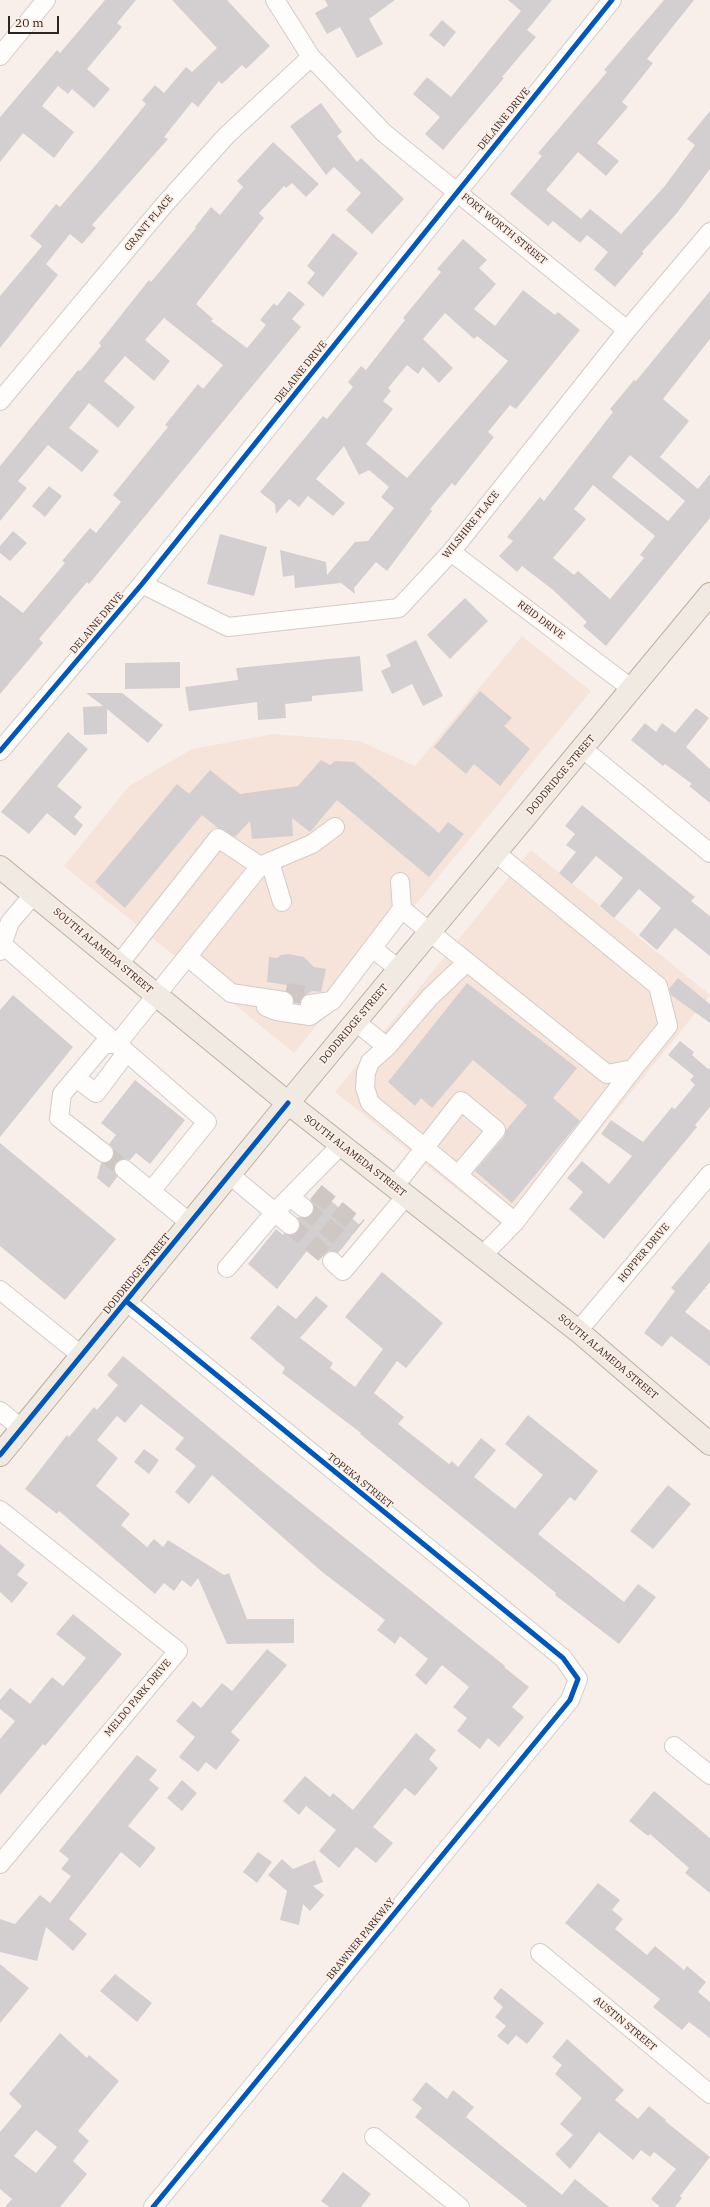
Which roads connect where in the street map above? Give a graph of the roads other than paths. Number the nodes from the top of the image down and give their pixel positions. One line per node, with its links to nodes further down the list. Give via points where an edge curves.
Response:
1 (46, 0): 4 (street)
2 (275, 0): 5 (street, FORT WORTH STREET)
3 (612, 0): 6 (street, DELAINE DRIVE)
4 (0, 56)
5 (311, 57): 6 (street, FORT WORTH STREET, via 384,133); 9 (street, GRANT PLACE, via 220,142)
6 (457, 191): 8 (street, FORT WORTH STREET); 11 (street, DELAINE DRIVE)
7 (710, 232): 8 (street, WILSHIRE PLACE)
8 (627, 330): 10 (street, WILSHIRE PLACE)
9 (0, 401)
10 (451, 552): 11 (street, WILSHIRE PLACE, via 399,608 228,627); 13 (street, REID DRIVE)
11 (142, 584): 15 (street, DELAINE DRIVE)
12 (710, 594): 13 (main road, DODDRIDGE STREET)
13 (632, 689): 14 (main road, DODDRIDGE STREET)
14 (583, 749): 17 (main road, DODDRIDGE STREET); 18 (street)
15 (0, 751)
16 (335, 827): 19 (street, via 312,844)
17 (496, 853): 25 (main road, DODDRIDGE STREET); 40 (street, via 658,986 668,1026)
18 (710, 853)
19 (265, 864): 23 (street); 28 (street); 30 (street, via 218,838)
20 (0, 866): 22 (main road, SOUTH ALAMEDA STREET)
21 (400, 882): 24 (street)
22 (34, 894): 26 (street, via 10,922); 30 (main road, SOUTH ALAMEDA STREET)
23 (282, 902)
24 (402, 909): 25 (street); 27 (street)
25 (431, 933): 29 (street); 31 (main road, DODDRIDGE STREET)
26 (2, 939): 39 (street)
27 (372, 948): 31 (street); 36 (street)
28 (188, 957): 32 (street); 33 (street)
29 (467, 962): 38 (street, via 430,997); 40 (street, via 607,1074)
30 (119, 964): 33 (main road, SOUTH ALAMEDA STREET)
31 (400, 970): 37 (main road, DODDRIDGE STREET)
32 (232, 993): 34 (street); 36 (street, via 276,1011 310,1016)
33 (157, 996): 39 (street); 42 (main road, SOUTH ALAMEDA STREET)
34 (285, 996)
35 (311, 1000): 36 (street)
36 (332, 1000)
37 (356, 1022): 38 (street); 42 (main road, DODDRIDGE STREET)
38 (387, 1047): 44 (street, via 370,1062 366,1073 365,1088 370,1103)
39 (121, 1048): 41 (street, via 104,1044); 41 (street, via 96,1092); 50 (street, via 207,1122)
40 (632, 1070): 55 (street)
41 (76, 1078): 45 (street, via 62,1094 59,1118)
42 (288, 1103): 43 (main road, SOUTH ALAMEDA STREET); 48 (main road, DODDRIDGE STREET)
43 (341, 1145): 51 (main road, SOUTH ALAMEDA STREET); 52 (street, via 310,1187)
44 (424, 1148): 49 (street); 49 (street, via 461,1101 496,1130); 51 (street)
45 (104, 1153)
46 (124, 1169): 50 (street)
47 (710, 1174): 63 (street, HOPPER DRIVE)
48 (230, 1175): 54 (street); 56 (main road, DODDRIDGE STREET)
49 (458, 1175): 55 (street)
50 (151, 1191): 56 (street)
51 (400, 1191): 58 (main road, SOUTH ALAMEDA STREET); 59 (street, via 352,1248 343,1270)
52 (290, 1197): 53 (street); 54 (street)
53 (304, 1208)
54 (274, 1212): 57 (street); 60 (street)
55 (515, 1222): 58 (street)
56 (190, 1223): 62 (main road, DODDRIDGE STREET)
57 (290, 1225)
58 (482, 1256): 63 (main road, SOUTH ALAMEDA STREET)
59 (332, 1260)
60 (227, 1268)
61 (0, 1290): 64 (street)
62 (126, 1301): 64 (main road, DODDRIDGE STREET); 70 (street, TOPEKA STREET, via 563,1658)
63 (578, 1332): 67 (main road, SOUTH ALAMEDA STREET)
64 (82, 1356): 66 (main road, DODDRIDGE STREET)
65 (0, 1412): 66 (street)
66 (22, 1429): 68 (main road, DODDRIDGE STREET)
67 (710, 1444)
68 (0, 1455)
69 (0, 1510): 73 (street, MELDO PARK DRIVE, via 178,1651)
70 (578, 1680): 77 (street, BRAWNER PARKWAY, via 570,1700)
71 (674, 1746): 72 (street)
72 (710, 1775)
73 (0, 1864)
74 (540, 1953): 75 (street, AUSTIN STREET)
75 (710, 2094)
76 (374, 2137): 78 (street)
77 (153, 2207)
78 (460, 2207)

